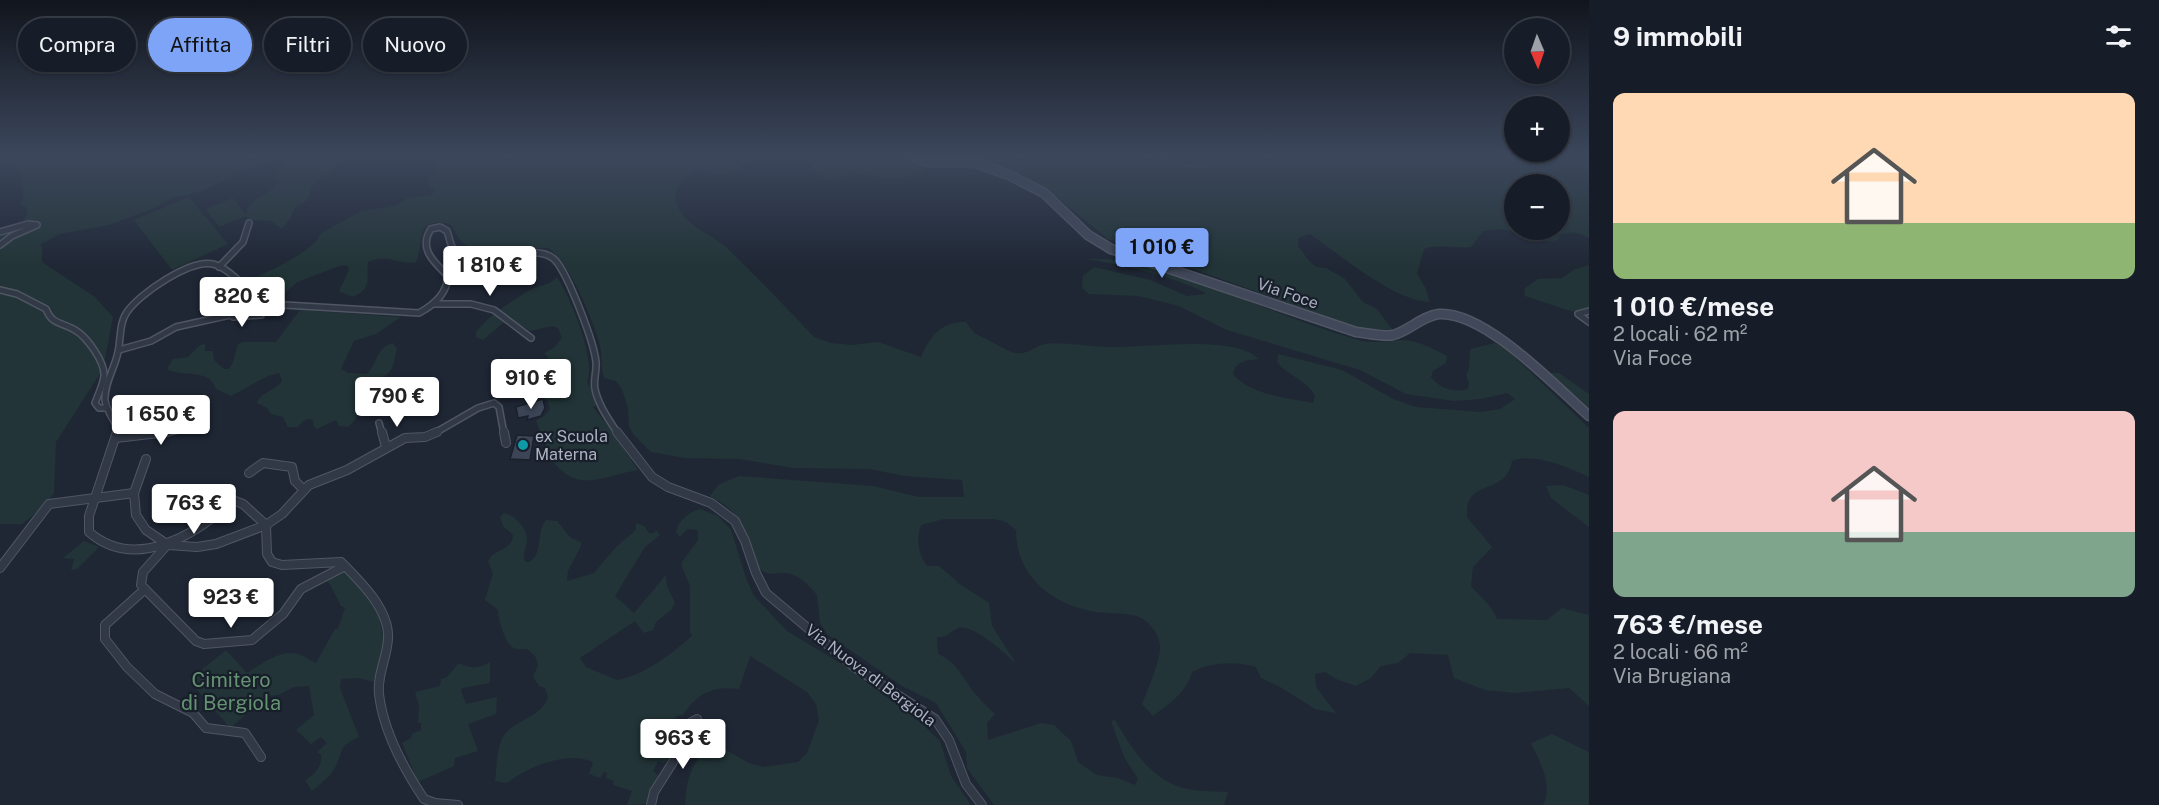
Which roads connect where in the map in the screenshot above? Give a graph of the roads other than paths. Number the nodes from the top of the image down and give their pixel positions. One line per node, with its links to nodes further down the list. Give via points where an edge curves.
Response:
1 (1043, 193): 16 (main road, Via Foce, via 1088,235 1112,249 1356,332 1392,335 1432,315 1452,315 1483,327)
2 (249, 223): 5 (street, via 233,255)
3 (0, 232): 4 (street, via 37,225)
4 (0, 245)
5 (219, 267): 7 (street); 14 (street, via 210,263 190,267 137,301 125,314)
6 (0, 290): 15 (street, via 46,309 59,325 75,330 92,348 104,376 95,404)
7 (259, 300): 8 (street, via 279,306 408,314 419,313); 10 (street)
8 (434, 304): 13 (street, via 471,304 494,310); 40 (street, Via Nuova di Bergiola, via 444,291 448,276 430,260 425,239 431,229 440,227 447,231 456,255 466,260 494,261 538,252 554,259 565,276 596,360 595,391 639,464 661,483 710,502 728,514 740,528 758,582 778,605 854,667 935,719 949,740 966,784)
9 (1589, 311): 12 (street, via 1578,314)
10 (230, 315): 11 (street); 14 (street, via 176,327 151,341)
11 (261, 315)
12 (1589, 322)
13 (531, 338)
14 (119, 350): 15 (street, via 106,388)
15 (106, 408): 19 (street, via 116,421)
16 (1589, 416)
17 (379, 423): 21 (street)
18 (202, 424): 19 (street, via 156,435)
19 (116, 438): 27 (street)
20 (506, 443): 21 (street, via 499,407 494,403 465,413 443,430 422,438 411,435)
21 (386, 447): 24 (street)
22 (146, 459): 25 (street)
23 (249, 473): 24 (street, via 265,462 292,467 295,481)
24 (304, 490): 31 (street)
25 (134, 493): 27 (street); 32 (street, via 134,509 144,527)
26 (214, 493): 28 (street)
27 (96, 496): 32 (street, via 88,525 95,538 134,550); 34 (street, via 49,504)
28 (232, 501): 31 (street, via 243,504); 32 (street, via 209,523)
29 (185, 508): 30 (street)
30 (162, 513)
31 (266, 525): 32 (street, via 204,547); 33 (street, via 267,554 275,564 334,561)
32 (168, 544): 35 (street, via 143,572 140,582)
33 (345, 566): 35 (street, via 302,590 283,615 252,640 199,643); 38 (street, via 378,608 388,628 379,695 387,725 408,771 424,799)
34 (0, 568)
35 (144, 590): 37 (street, via 105,625 105,639 155,694 193,713 206,728 245,733)
36 (697, 719): 39 (street, via 690,723)
37 (261, 757)
38 (458, 805)
39 (651, 805)
40 (982, 805)

